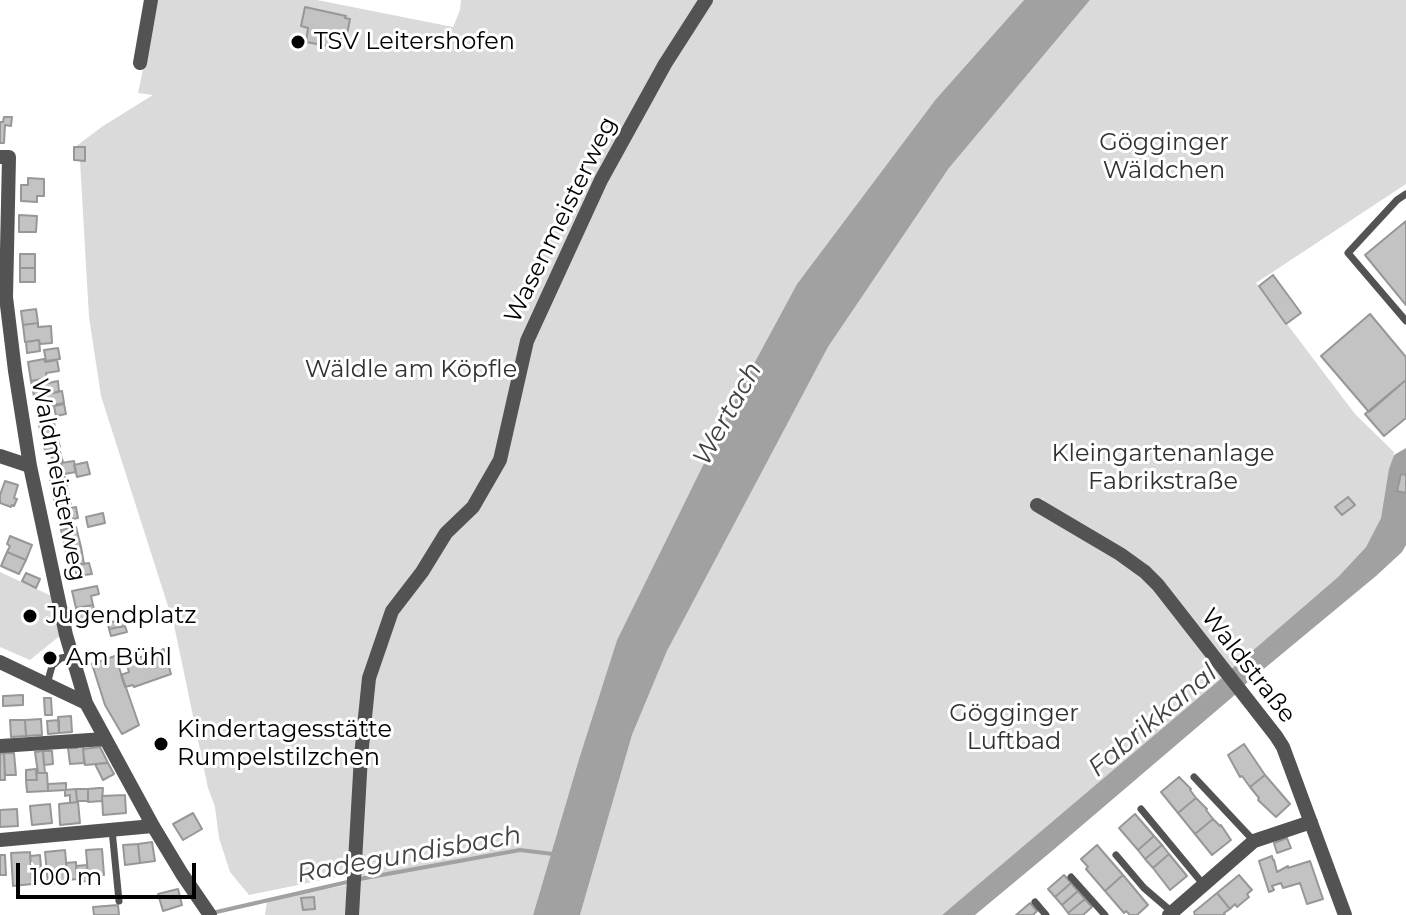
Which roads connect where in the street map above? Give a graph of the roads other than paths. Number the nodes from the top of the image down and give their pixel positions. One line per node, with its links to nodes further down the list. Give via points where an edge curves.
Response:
1 (151, 0): 3 (street)
2 (706, 0): 31 (street, Wasenmeisterweg, via 601,180 527,341 500,460 473,507 446,533 392,611 369,678)
3 (140, 63)
4 (0, 157): 6 (street, Waldmeisterweg, via 9,157)
5 (1406, 194): 7 (lane, via 1348,253)
6 (4, 208): 9 (street, Waldmeisterweg, via 6,297)
7 (1406, 321)
8 (0, 456): 9 (street)
9 (30, 466): 11 (street, Waldmeisterweg)
10 (1037, 505): 19 (street, Waldstraße, via 1120,554 1158,585 1283,747)
11 (72, 656): 13 (lane, via 52,666); 14 (street, Waldmeisterweg)
12 (0, 662): 13 (street)
13 (47, 684): 14 (street)
14 (86, 703): 15 (street, Waldmeisterweg)
15 (105, 739): 16 (street); 20 (street, Waldmeisterweg)
16 (0, 746)
17 (1194, 777): 23 (lane)
18 (1141, 809): 26 (lane)
19 (1311, 822): 23 (street); 34 (street, Waldstraße)
20 (153, 826): 21 (street); 29 (street, Waldmeisterweg)
21 (112, 830): 22 (street); 27 (lane)
22 (0, 840)
23 (1254, 841): 26 (street)
24 (1116, 855): 30 (lane)
25 (1071, 877): 33 (lane)
26 (1203, 884): 30 (street)
27 (119, 901)
28 (1035, 902): 32 (lane)
29 (207, 911)
30 (1170, 914)
31 (352, 915)
32 (1046, 915)
33 (1105, 915)
34 (1345, 915)

